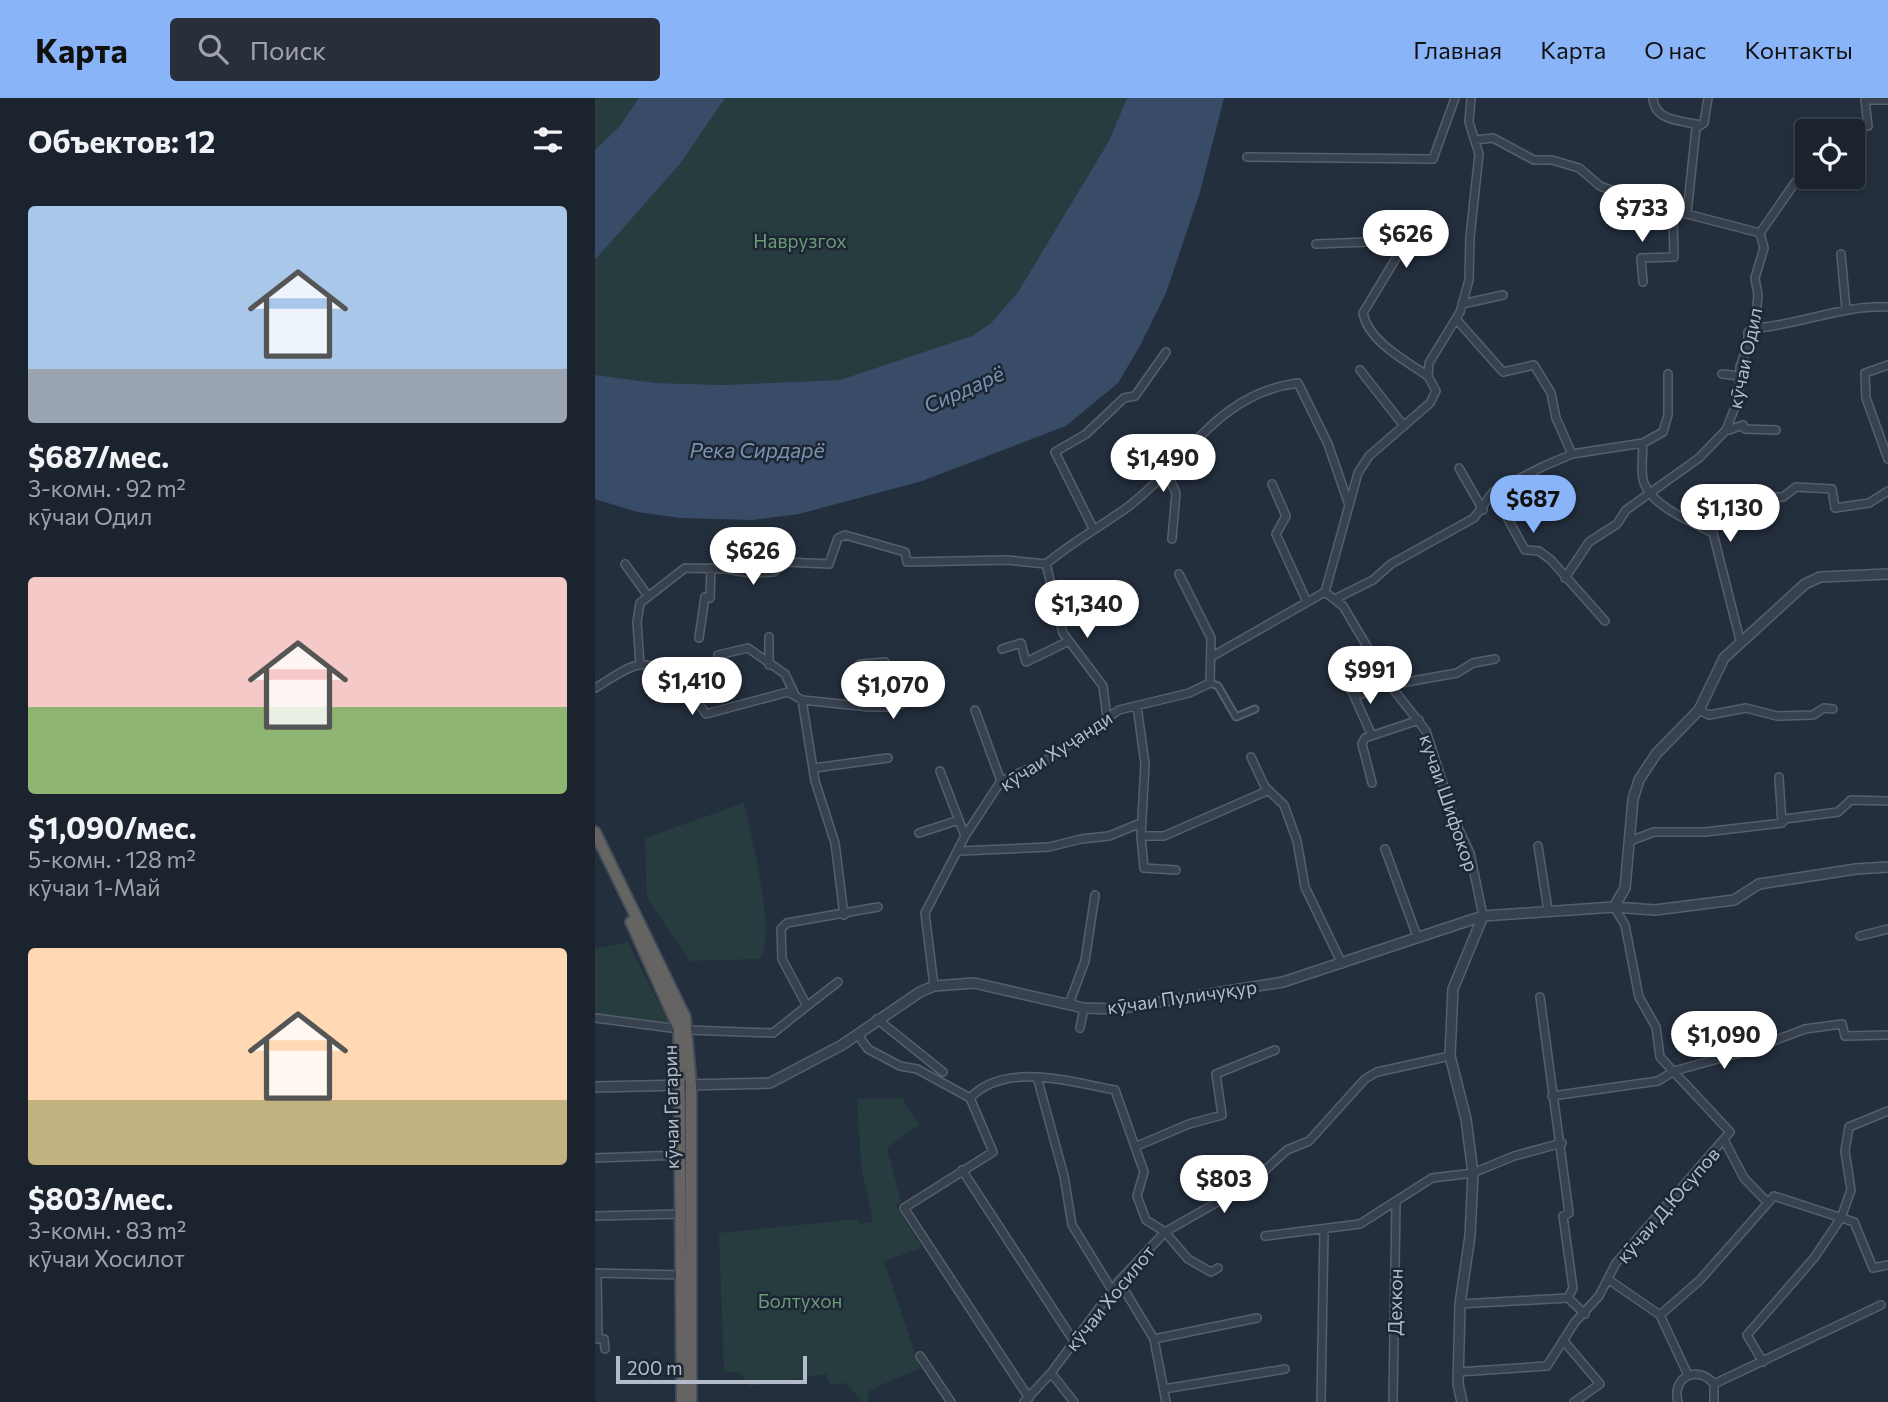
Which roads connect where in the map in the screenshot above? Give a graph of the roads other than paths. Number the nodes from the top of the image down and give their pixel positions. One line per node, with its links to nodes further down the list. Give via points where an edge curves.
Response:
1 (1455, 98): 9 (street, via 1433,159)
2 (1471, 98): 8 (street, via 1469,122)
3 (1653, 98): 6 (street, via 1662,117)
4 (1708, 98): 6 (street)
5 (1888, 100): 7 (street, via 1865,100)
6 (1701, 125): 12 (street, via 1696,128)
7 (1865, 127)
8 (1475, 140): 11 (street, via 1493,138 1534,160 1579,168 1637,208); 18 (street, via 1479,154 1469,280)
9 (1247, 157)
10 (1795, 183): 13 (street)
11 (1673, 212): 12 (street); 16 (street, via 1674,257 1641,257)
12 (1688, 214): 13 (street)
13 (1760, 233): 22 (street, кӯчаи Одил, via 1764,248 1755,278)
14 (1316, 244): 28 (street, via 1393,241 1398,256 1363,313 1365,325)
15 (1840, 254): 20 (street)
16 (1643, 282)
17 (1503, 295): 18 (street)
18 (1462, 304): 21 (street)
19 (1888, 307): 20 (street)
20 (1846, 309): 22 (street)
21 (1456, 319): 28 (street, via 1429,363); 34 (street, via 1503,372 1534,365 1551,393)
22 (1755, 328): 29 (street, кӯчаи Одил, via 1748,332)
23 (1166, 352): 44 (street, via 1135,397 1124,398 1086,435 1055,452)
24 (1888, 365): 35 (street, via 1864,373 1866,398)
25 (1360, 370): 31 (street)
26 (1668, 374): 33 (street, via 1668,415 1663,432)
27 (1722, 374): 29 (street)
28 (1428, 376): 31 (street, via 1436,391 1430,403)
29 (1740, 376): 30 (street, кӯчаи Одил, via 1739,397)
30 (1729, 424): 32 (street, via 1729,430 1743,425 1745,429); 41 (street, кӯчаи Одил, via 1699,458)
31 (1403, 426): 42 (street, via 1369,456 1358,473)
32 (1776, 430)
33 (1643, 443): 34 (street); 41 (street, via 1643,479)
34 (1571, 454): 40 (street)
35 (1888, 459)
36 (1459, 468): 43 (street)
37 (1167, 473): 42 (street, via 1239,402 1270,386 1298,383 1328,444); 44 (street); 46 (street, via 1176,493)
38 (1272, 484): 56 (street, via 1286,516 1276,534)
39 (1888, 491): 45 (street, via 1869,503 1835,508 1832,489 1796,487 1783,497 1763,499 1737,496 1715,505)
40 (1493, 492): 43 (street); 52 (street, via 1525,550 1539,551)
41 (1651, 494): 45 (street); 52 (street, кӯчаи Одил, via 1590,542)
42 (1349, 505): 53 (street)
43 (1483, 510): 55 (street, via 1391,564 1373,580)
44 (1093, 528): 48 (street)
45 (1713, 533): 61 (street)
46 (1172, 539)
47 (625, 564): 54 (street)
48 (1046, 564): 49 (street, via 908,562 905,552 845,535 838,538 829,564 786,562 773,572 749,573); 60 (street, via 1063,633)
49 (711, 568): 54 (street, via 685,568); 59 (street, via 710,598 705,597)
50 (1179, 574): 64 (street, via 1211,638)
51 (1888, 574): 61 (street, via 1820,577 1805,584)
52 (1565, 578): 57 (street)
53 (1325, 592): 55 (street); 56 (street)
54 (647, 596): 67 (street, via 640,603 637,622)
55 (1335, 598): 71 (street, кучаи Шифокор)
56 (1307, 602): 64 (street)
57 (1605, 621)
58 (769, 637): 68 (street)
59 (699, 638)
60 (1069, 640): 62 (street, via 1026,662 1021,643); 80 (street, via 1103,686)
61 (1740, 640): 79 (street, via 1724,658)
62 (1002, 649)
63 (718, 655): 68 (street, via 748,648)
64 (1211, 657): 70 (street)
65 (1495, 659): 71 (street, via 1473,663 1457,673)
66 (860, 664): 75 (street, via 885,662)
67 (640, 665): 72 (street); 73 (street, via 650,665 693,693 706,714 788,692)
68 (769, 665): 73 (street, via 785,674)
69 (926, 670): 75 (street, via 933,691)
70 (1210, 683): 74 (street, кӯчаи Хуҷанди); 76 (street, via 1218,686 1236,717)
71 (1389, 684): 81 (street, кучаи Шифокор); 82 (street, via 1362,694 1351,689)
72 (595, 688)
73 (799, 698): 75 (street); 85 (street)
74 (1137, 706): 80 (street, кӯчаи Хуҷанди); 93 (street, via 1145,764)
75 (893, 707)
76 (1255, 709)
77 (1833, 709): 79 (street, via 1777,716 1746,708 1709,715)
78 (975, 710): 88 (street)
79 (1699, 710): 99 (street, via 1639,780)
80 (1108, 718): 88 (street, кӯчаи Хуҷанди, via 1042,763)
81 (1419, 720): 82 (street); 111 (street, кучаи Шифокор, via 1470,853)
82 (1372, 736): 89 (street, via 1362,744)
83 (888, 758): 85 (street)
84 (1251, 758): 90 (street)
85 (814, 768): 110 (street, via 835,843)
86 (940, 771): 92 (street)
87 (1779, 777): 94 (street)
88 (1001, 781): 97 (street, кӯчаи Хуҷанди)
89 (1372, 783)
90 (1267, 790): 98 (street, via 1164,836); 115 (street, via 1284,805 1297,841 1305,887)
91 (1888, 801): 94 (street, via 1851,800 1838,812)
92 (959, 820): 96 (street); 97 (street)
93 (1141, 823): 98 (street); 103 (street, via 1109,836 1049,847)
94 (1782, 823): 99 (street, via 1692,833 1654,832)
95 (595, 832): 125 (highway, кӯчаи Гагарин, via 685,1017)
96 (919, 833)
97 (965, 836): 103 (street, кӯчаи Хуҷанди)
98 (1141, 836): 105 (street, via 1145,868)
99 (1630, 841): 108 (street, via 1625,888)
100 (1538, 846): 109 (street)
101 (595, 847): 125 (highway, кӯчаи Гагарин)
102 (1385, 849): 113 (street)
103 (960, 851): 117 (street, кӯчаи Хуҷанди, via 925,913)
104 (1888, 867): 108 (street, кӯчаи Пуличуқур, via 1759,884 1734,900 1655,911)
105 (1175, 870)
106 (1095, 895): 119 (street, via 1085,961)
107 (878, 907): 110 (street)
108 (1613, 907): 109 (street, кӯчаи Пуличуқур); 130 (street, via 1625,925 1639,997 1656,1027 1660,1057)
109 (1548, 910): 111 (street, кӯчаи Пуличуқур)
110 (844, 915): 120 (street, via 787,923 781,929 782,959)
111 (1483, 916): 113 (street, кӯчаи Пуличуқур); 129 (street, via 1453,989)
112 (1888, 929): 114 (street)
113 (1417, 936): 115 (street, кӯчаи Пуличуқур)
114 (1860, 936)
115 (1342, 964): 121 (street, кӯчаи Пуличуқур, via 1249,989 1116,1009)
116 (838, 982): 120 (street)
117 (934, 986): 119 (street, кӯчаи Пуличуқур, via 974,983); 123 (street, кӯчаи Пуличуқур)
118 (1539, 996): 135 (street)
119 (1069, 1004): 121 (street, кӯчаи Пуличуқур)
120 (807, 1006): 125 (street, via 773,1033)
121 (1084, 1008): 124 (street)
122 (595, 1018): 125 (street)
123 (877, 1019): 126 (street, кӯчаи Пуличуқур); 131 (street)
124 (1080, 1028)
125 (683, 1030): 133 (highway, кӯчаи Гагарин)
126 (858, 1035): 133 (street, кӯчаи Пуличуқур, via 770,1083); 136 (street, via 868,1049)
127 (1888, 1035): 130 (street, via 1845,1036 1842,1024 1805,1029)
128 (1275, 1050): 140 (street, via 1216,1074 1222,1115)
129 (1450, 1056): 144 (street, via 1466,1119); 151 (street, кӯчаи Хосилот, via 1377,1072 1365,1079 1308,1140 1287,1150 1251,1183)
130 (1674, 1071): 135 (street, via 1658,1081); 138 (street, кӯчаи Д.Юсупов, via 1730,1132)
131 (943, 1072)
132 (1037, 1077): 136 (street, via 980,1087); 140 (street, via 1115,1090); 159 (street, via 1065,1176 1072,1225)
133 (687, 1085): 134 (street, кӯчаи Пуличуқур); 141 (highway); 180 (highway, кӯчаи Гагарин)
134 (595, 1087)
135 (1552, 1096): 139 (street)
136 (970, 1098): 143 (street, via 993,1152)
137 (1888, 1111): 149 (street, via 1849,1127 1845,1151 1851,1190)
138 (1724, 1140): 146 (street, via 1744,1178); 157 (street, кӯчаи Д.Юсупов, via 1616,1263)
139 (1562, 1143): 144 (street); 160 (street, via 1569,1213 1563,1216 1574,1283)
140 (1137, 1146): 151 (street, via 1144,1172 1137,1196 1146,1220)
141 (683, 1155): 142 (street); 147 (highway)
142 (595, 1158)
143 (962, 1170): 167 (street); 178 (street, via 904,1208)
144 (1473, 1173): 145 (street, via 1432,1178); 161 (street)
145 (1396, 1201): 150 (street, via 1360,1224); 185 (street, Дехкон)
146 (1768, 1203): 149 (street, via 1775,1196); 164 (street, via 1700,1280)
147 (683, 1214): 148 (street); 156 (highway)
148 (595, 1216)
149 (1841, 1218): 153 (street, via 1854,1222 1873,1268); 171 (street, via 1814,1258 1747,1335)
150 (1324, 1230): 152 (street); 184 (street)
151 (1165, 1232): 154 (street, via 1188,1259 1211,1272); 158 (street, кӯчаи Хосилот)
152 (1265, 1236)
153 (1888, 1265)
154 (1218, 1268)
155 (596, 1273): 156 (street); 169 (street, via 598,1339 604,1339)
156 (682, 1275): 179 (highway)
157 (1609, 1280): 163 (street, кӯчаи Д.Юсупов); 164 (street, кӯчаи Д.Юсупов)
158 (1119, 1281): 159 (street, кӯчаи Хосилот); 166 (street)
159 (1112, 1290): 167 (street, кӯчаи Хосилот)
160 (1568, 1298): 161 (street); 163 (street)
161 (1460, 1304): 173 (street)
162 (1881, 1305): 171 (street)
163 (1585, 1314): 168 (street, кӯчаи Д.Юсупов)
164 (1660, 1315): 175 (street)
165 (1257, 1318): 166 (street)
166 (1154, 1339): 177 (street)
167 (1073, 1340): 174 (street, кӯчаи Хосилот)
168 (1563, 1340): 173 (street, кӯчаи Д.Юсупов, via 1547,1366); 187 (street, via 1601,1384)
169 (605, 1349)
170 (920, 1356): 181 (street)
171 (1763, 1362): 176 (street)
172 (1285, 1369): 177 (street)
173 (1458, 1372): 186 (street)
174 (1051, 1373): 178 (street, кӯчаи Хосилот); 182 (street)
175 (1688, 1375): 176 (street, via 1703,1374); 188 (street, via 1677,1386)
176 (1714, 1384): 189 (street)
177 (1164, 1389): 183 (street)
178 (1026, 1400)
179 (682, 1402)
180 (691, 1402)
181 (951, 1402)
182 (1074, 1402)
183 (1166, 1402)
184 (1321, 1402)
185 (1393, 1402)
186 (1462, 1402)
187 (1574, 1402)
188 (1678, 1402)
189 (1714, 1402)

